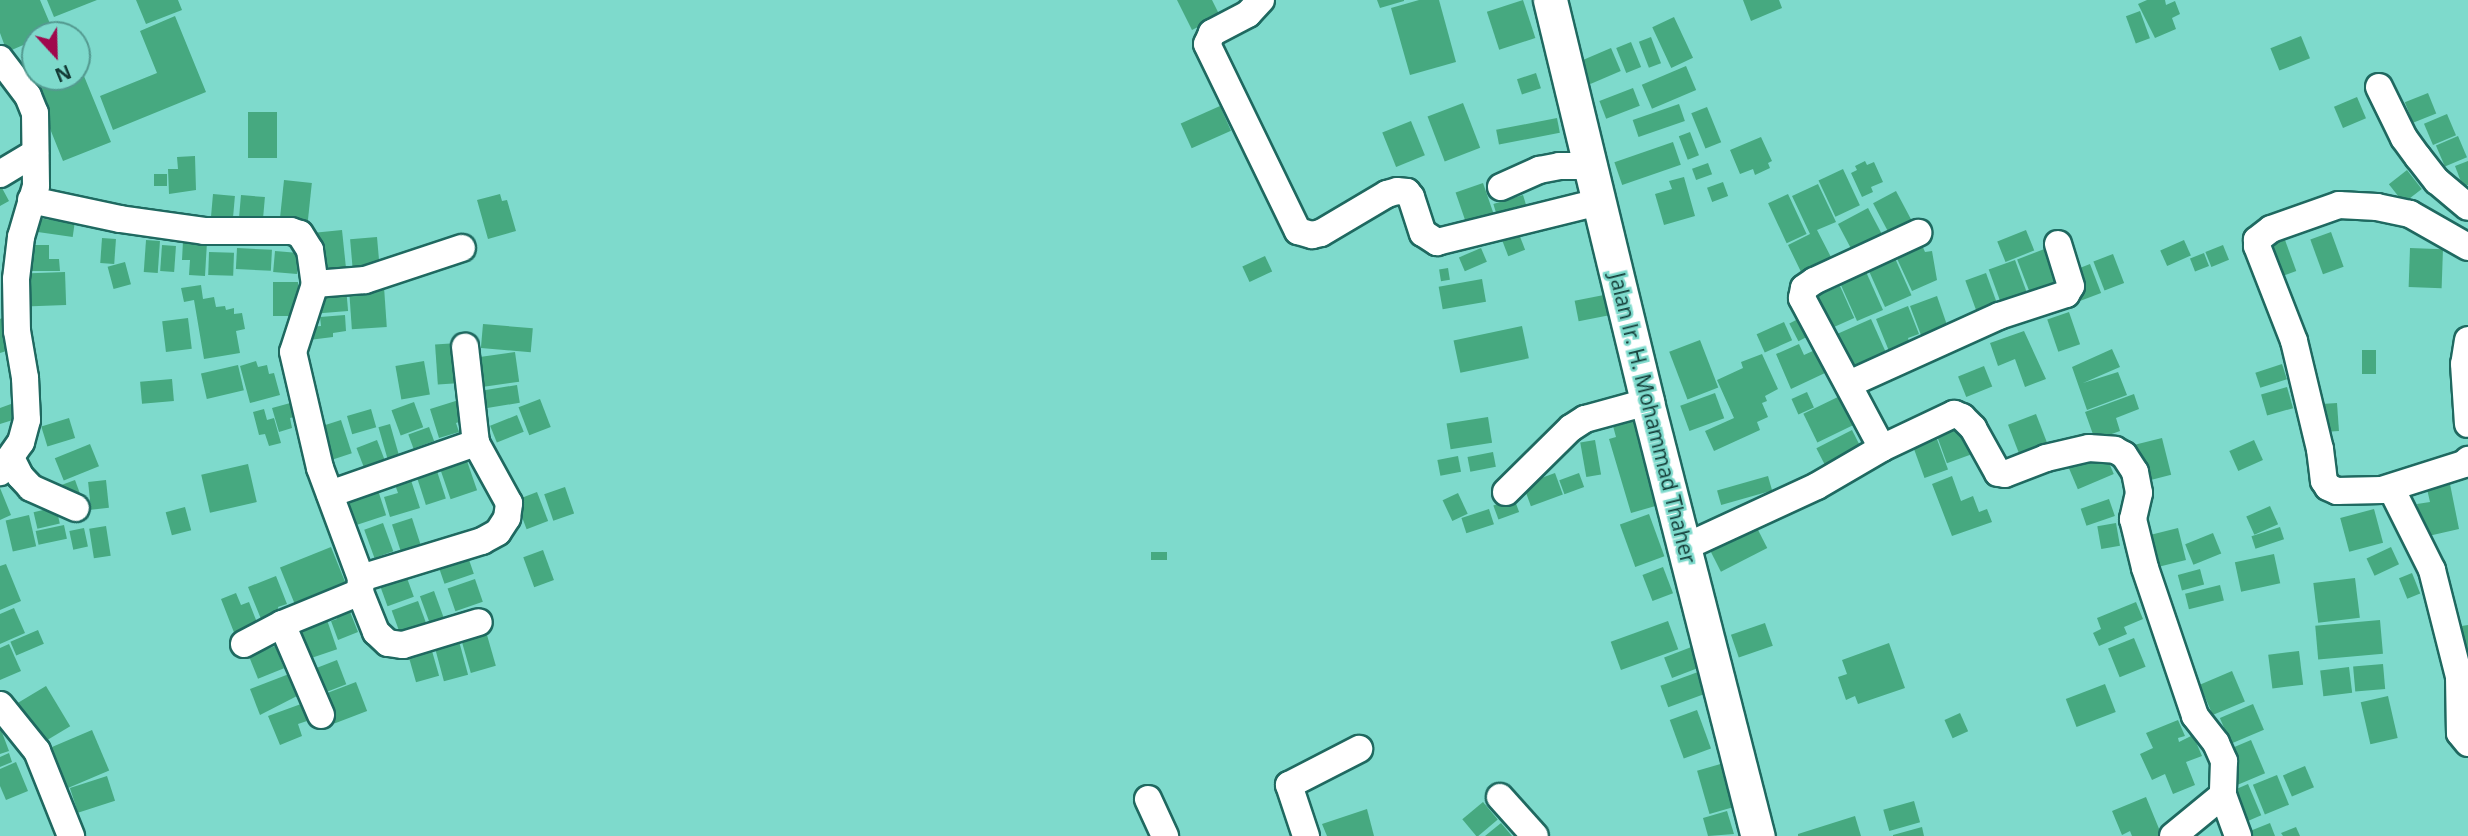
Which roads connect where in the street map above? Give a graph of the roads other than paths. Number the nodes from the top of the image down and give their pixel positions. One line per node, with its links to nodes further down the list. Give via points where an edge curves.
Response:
1 (1261, 0): 10 (street, via 1248,14 1212,33 1208,44 1298,231 1321,233 1397,191 1411,197 1423,233 1437,242)
2 (1550, 0): 6 (main road, Jalan Ir. H. Mohammad Thaher)
3 (0, 59): 5 (street, via 35,113)
4 (2379, 87): 11 (street, via 2404,138 2437,181)
5 (35, 153): 7 (street); 9 (street, via 36,186)
6 (1590, 166): 8 (street, via 1539,170); 10 (main road, Jalan Ir. H. Mohammad Thaher)
7 (0, 174)
8 (1501, 187)
9 (31, 200): 16 (street, via 204,231 291,231 300,234 310,250); 25 (street, via 21,237 15,302 27,420 21,442)
10 (1599, 202): 20 (main road, Jalan Ir. H. Mohammad Thaher)
11 (2468, 207)
12 (1918, 233): 19 (street, via 1804,288 1802,298)
13 (2058, 244): 19 (street, via 2071,286 2066,294 1999,316)
14 (2468, 247): 26 (street, via 2410,214 2339,205 2271,229 2257,240 2294,341 2324,481 2337,491)
15 (462, 248): 16 (street, via 365,280)
16 (315, 284): 28 (street, via 293,352 313,444)
17 (2468, 340): 21 (street, via 2464,364)
18 (465, 347): 22 (street)
19 (1849, 384): 23 (street)
20 (1647, 402): 27 (street, via 1585,419); 30 (main road, Jalan Ir. H. Mohammad Thaher)
21 (2468, 424)
22 (476, 443): 28 (street); 31 (street, via 509,503 498,532)
23 (1882, 448): 30 (street, via 1817,486); 39 (street, via 1954,414 1973,428 1998,473 2089,448 2124,455 2135,472 2139,493 2133,519 2144,568 2195,716 2224,761)
24 (2468, 460): 26 (street)
25 (5, 465): 29 (street, via 32,488)
26 (2391, 488): 37 (street, via 2432,569 2459,677 2460,733)
27 (1506, 492)
28 (330, 494): 31 (street)
29 (76, 508)
30 (1685, 547): 46 (main road, Jalan Ir. H. Mohammad Thaher)
31 (361, 585): 32 (street, via 376,632 388,642 403,645); 33 (street)
32 (479, 622)
33 (282, 624): 34 (street); 36 (street)
34 (244, 644)
35 (0, 705): 42 (street, via 37,751)
36 (321, 715)
37 (2468, 743)
38 (1359, 749): 44 (street, via 1289,785)
39 (2223, 794): 47 (street); 48 (street)
40 (1500, 797): 45 (street)
41 (1149, 799): 43 (street)
42 (71, 836)
43 (1165, 836)
44 (1306, 836)
45 (1535, 836)
46 (1758, 836)
47 (2173, 836)
48 (2238, 836)

